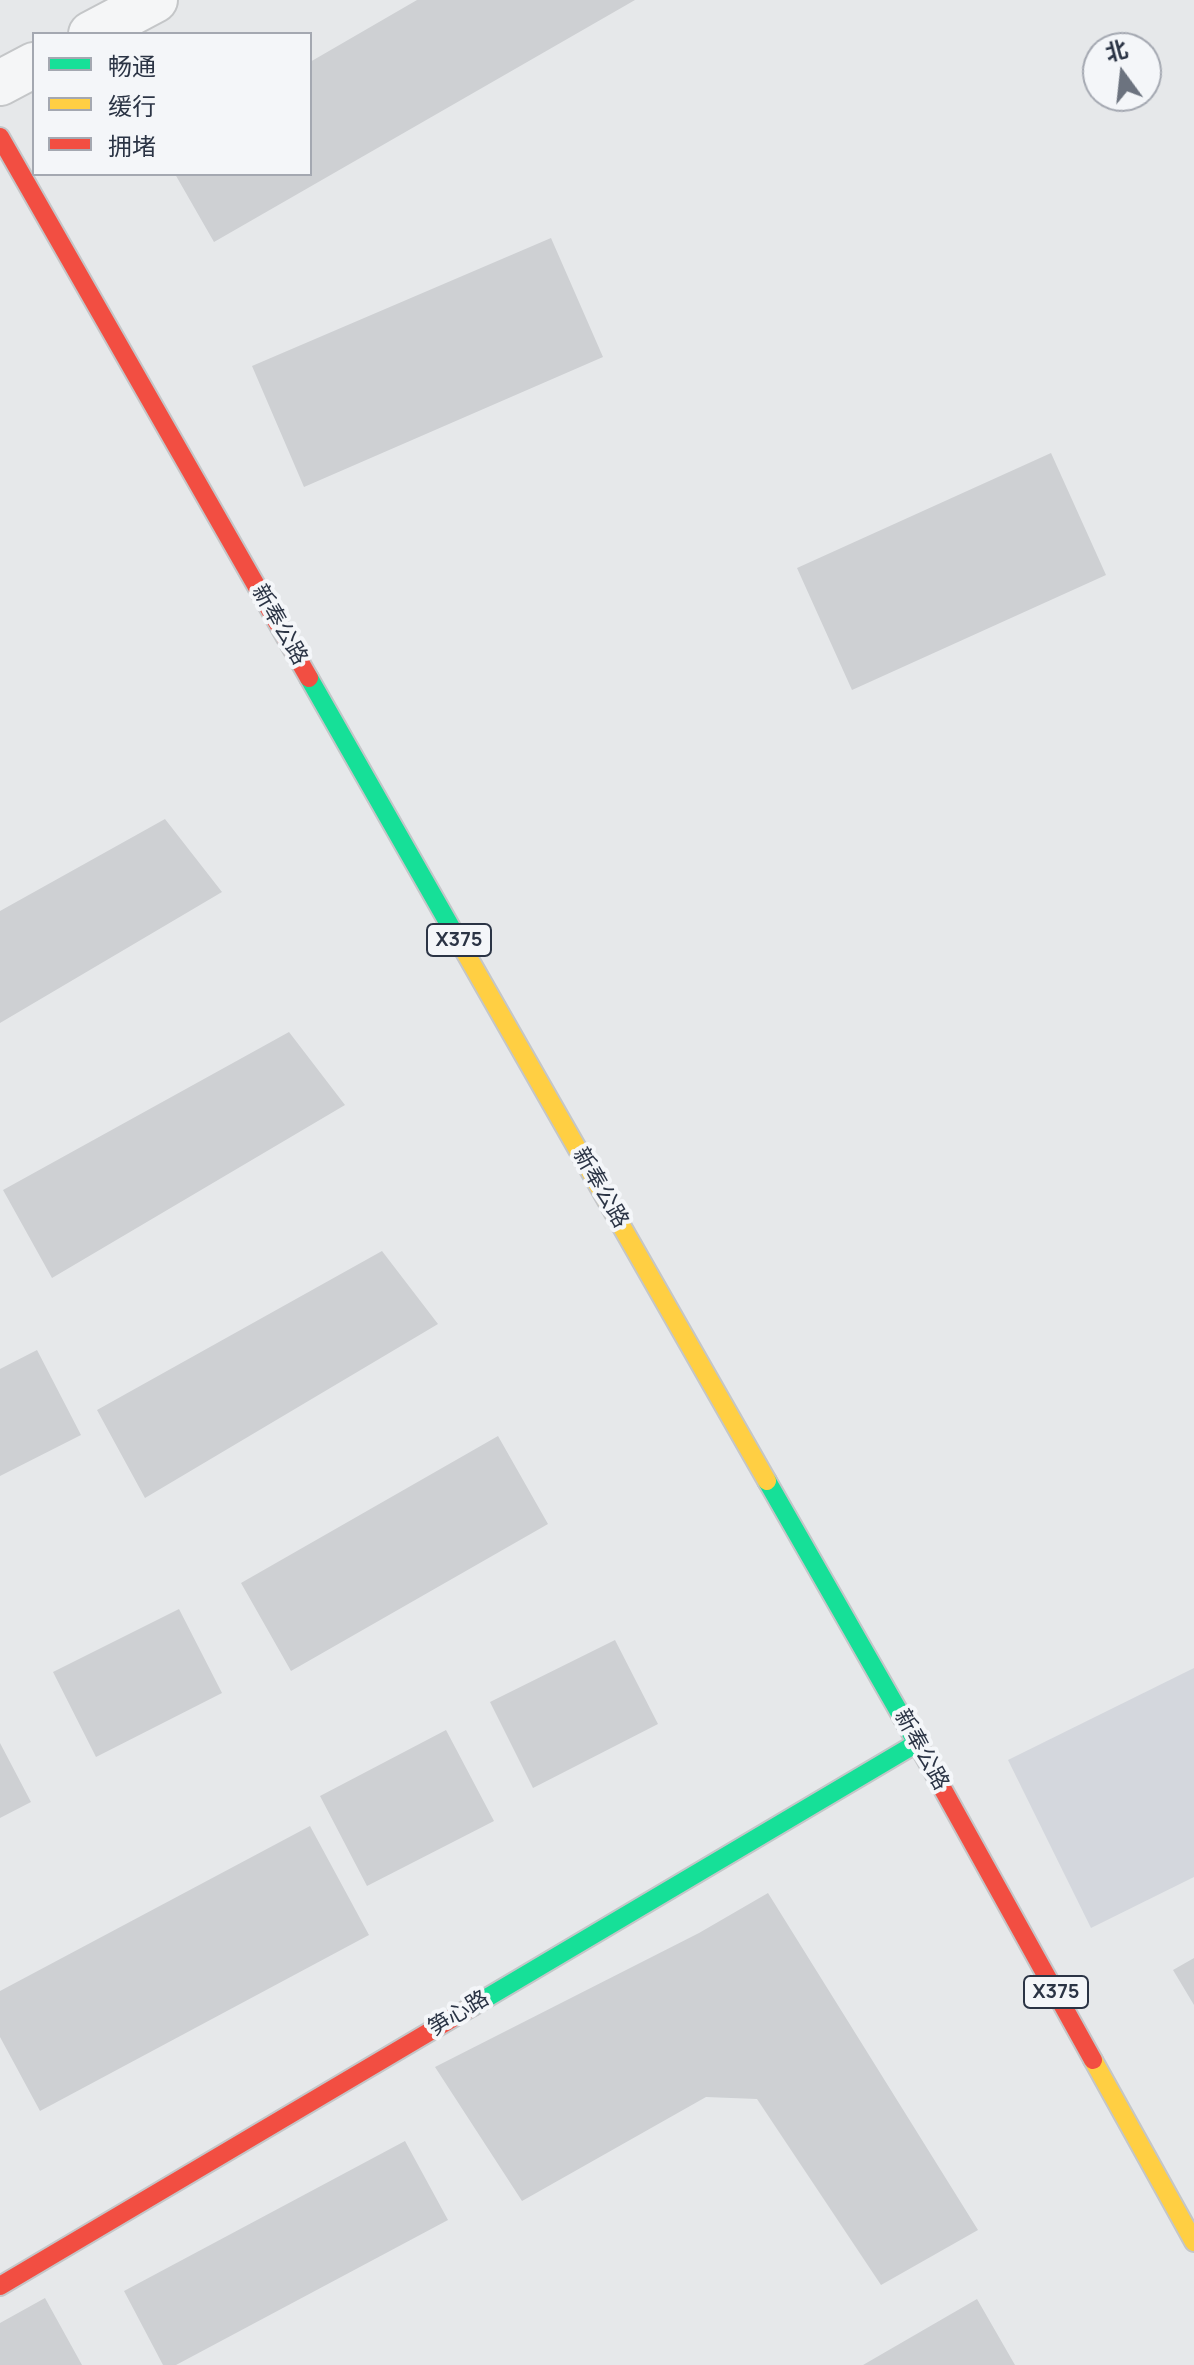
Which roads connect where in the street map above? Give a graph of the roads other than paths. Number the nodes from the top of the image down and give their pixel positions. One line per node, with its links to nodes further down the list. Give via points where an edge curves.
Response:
1 (155, 0): 2 (street)
2 (95, 32)
3 (32, 66): 4 (street)
4 (0, 83)
5 (0, 137): 6 (main road, 新奉公路 / X375)
6 (917, 1743): 7 (main road, 新奉公路 / X375); 8 (main road, 笋心路)
7 (1194, 2242)
8 (0, 2286)

